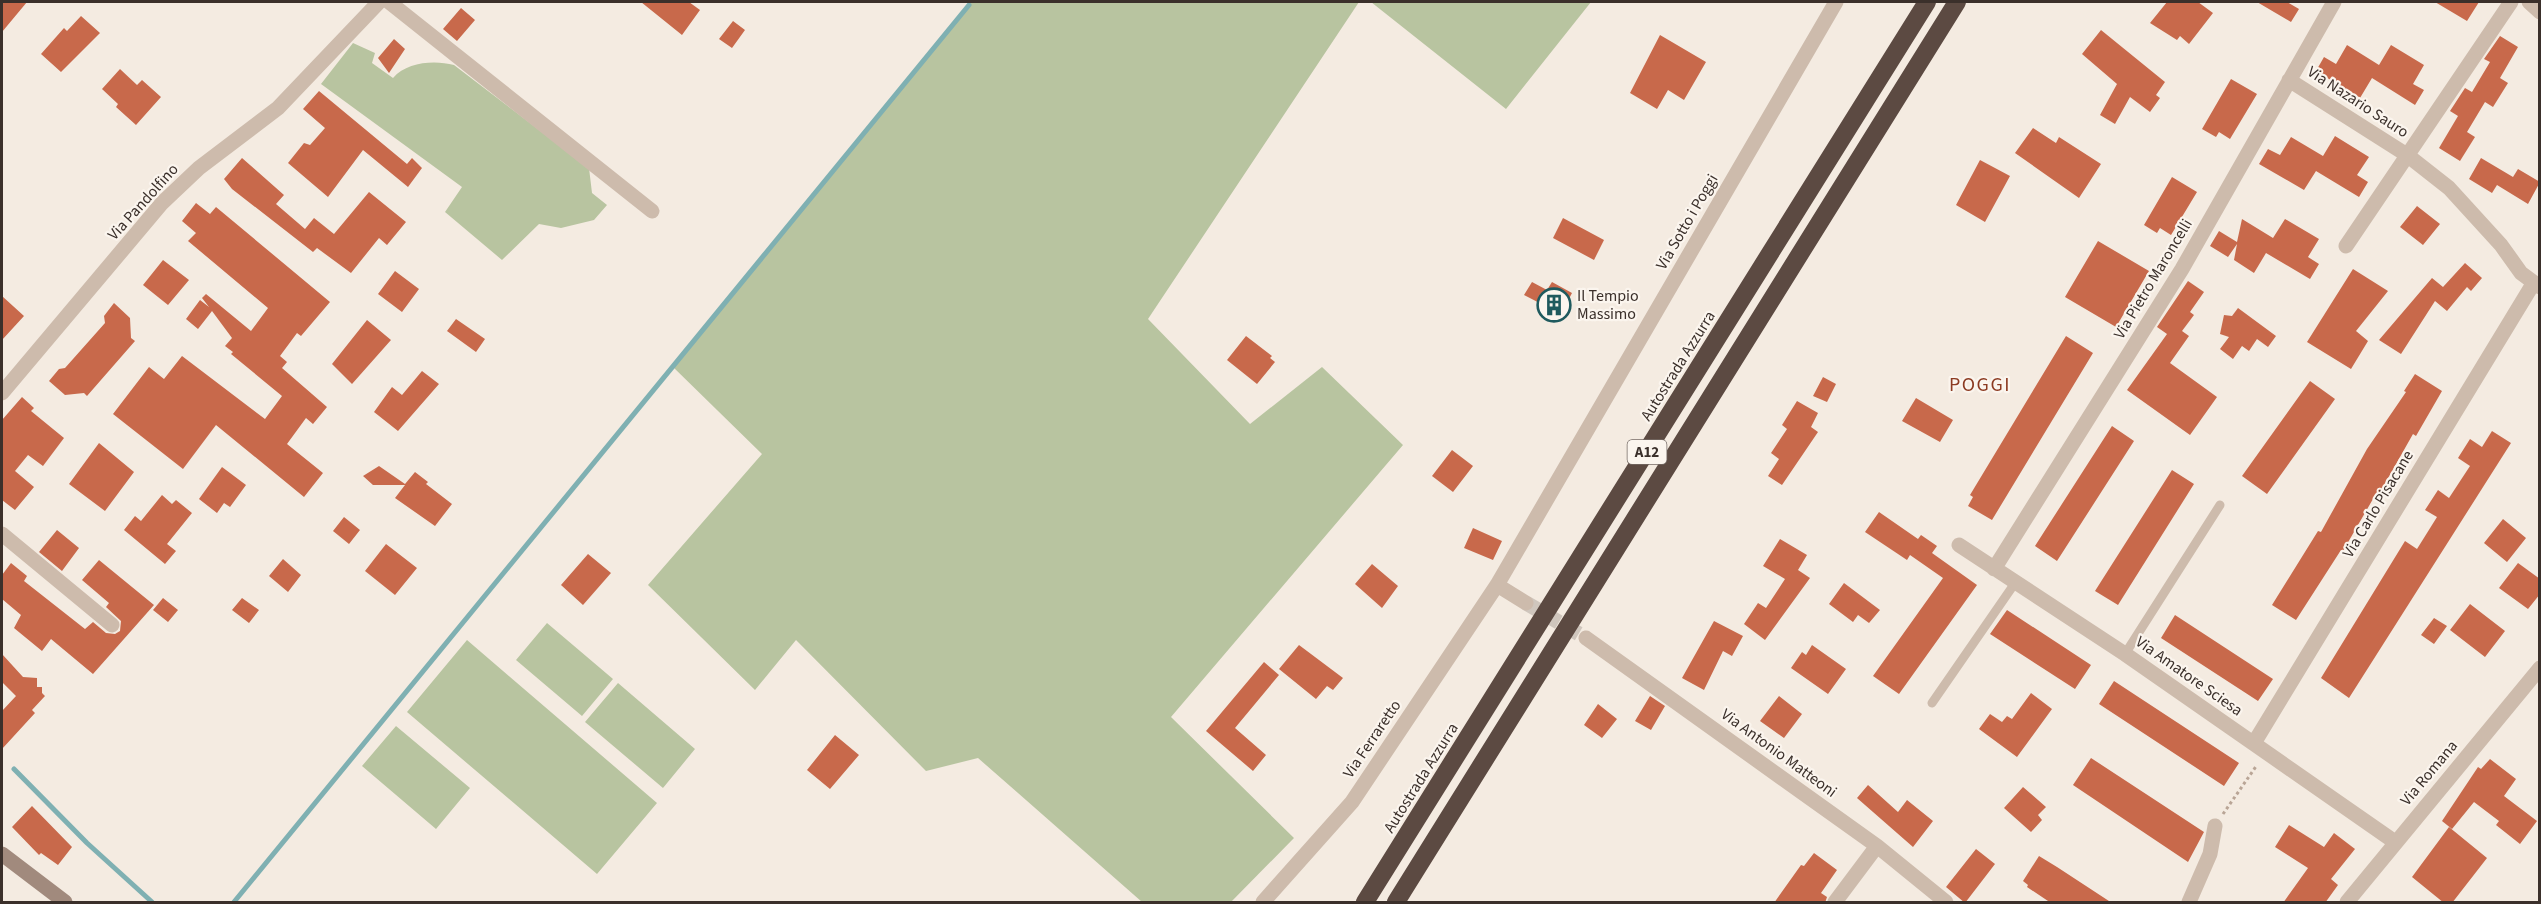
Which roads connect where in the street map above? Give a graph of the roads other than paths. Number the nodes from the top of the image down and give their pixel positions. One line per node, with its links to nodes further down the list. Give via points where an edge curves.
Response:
1 (380, 2): 15 (street, Via Pandolfino, via 278,108 200,168 162,203)
2 (389, 2): 12 (street)
3 (1836, 2): 21 (street, Via Sotto i Poggi)
4 (1927, 2): 35 (highway, Autostrada Azzurra / A12)
5 (1957, 2): 36 (highway, A12)
6 (2334, 2): 10 (street, Via Pietro Maroncelli)
7 (2511, 2): 11 (street)
8 (2529, 2): 9 (street)
9 (2540, 12)
10 (2289, 80): 11 (street, Via Nazario Sauro); 19 (street, Via Pietro Maroncelli, via 2182,269)
11 (2407, 155): 13 (street); 14 (street, Via Nazario Sauro, via 2449,188)
12 (652, 211)
13 (2346, 246)
14 (2536, 285): 28 (street, Via Carlo Pisacane)
15 (2, 393)
16 (2220, 505): 25 (lane)
17 (2, 534): 23 (street)
18 (1959, 545): 19 (street, Via Amatore Sciesa)
19 (1994, 569): 20 (street, Via Amatore Sciesa)
20 (2015, 583): 25 (street, Via Amatore Sciesa); 27 (lane)
21 (1497, 585): 22 (street); 34 (street, Via Ferraretto, via 1352,802)
22 (1526, 603)
23 (112, 625)
24 (1586, 638): 31 (street, Via Antonio Matteoni)
25 (2125, 654): 28 (street, Via Amatore Sciesa)
26 (2540, 668): 30 (street, Via Romana)
27 (1932, 704)
28 (2260, 747): 30 (street, Via Amatore Sciesa)
29 (2215, 826): 39 (street, via 2210,854)
30 (2395, 842): 40 (street, Via Romana)
31 (1877, 846): 37 (street); 38 (street, Via Antonio Matteoni)
32 (2, 854): 33 (main road)
33 (65, 903)
34 (1263, 903)
35 (1365, 903)
36 (1396, 903)
37 (1835, 903)
38 (1946, 903)
39 (2188, 903)
40 (2347, 903)

